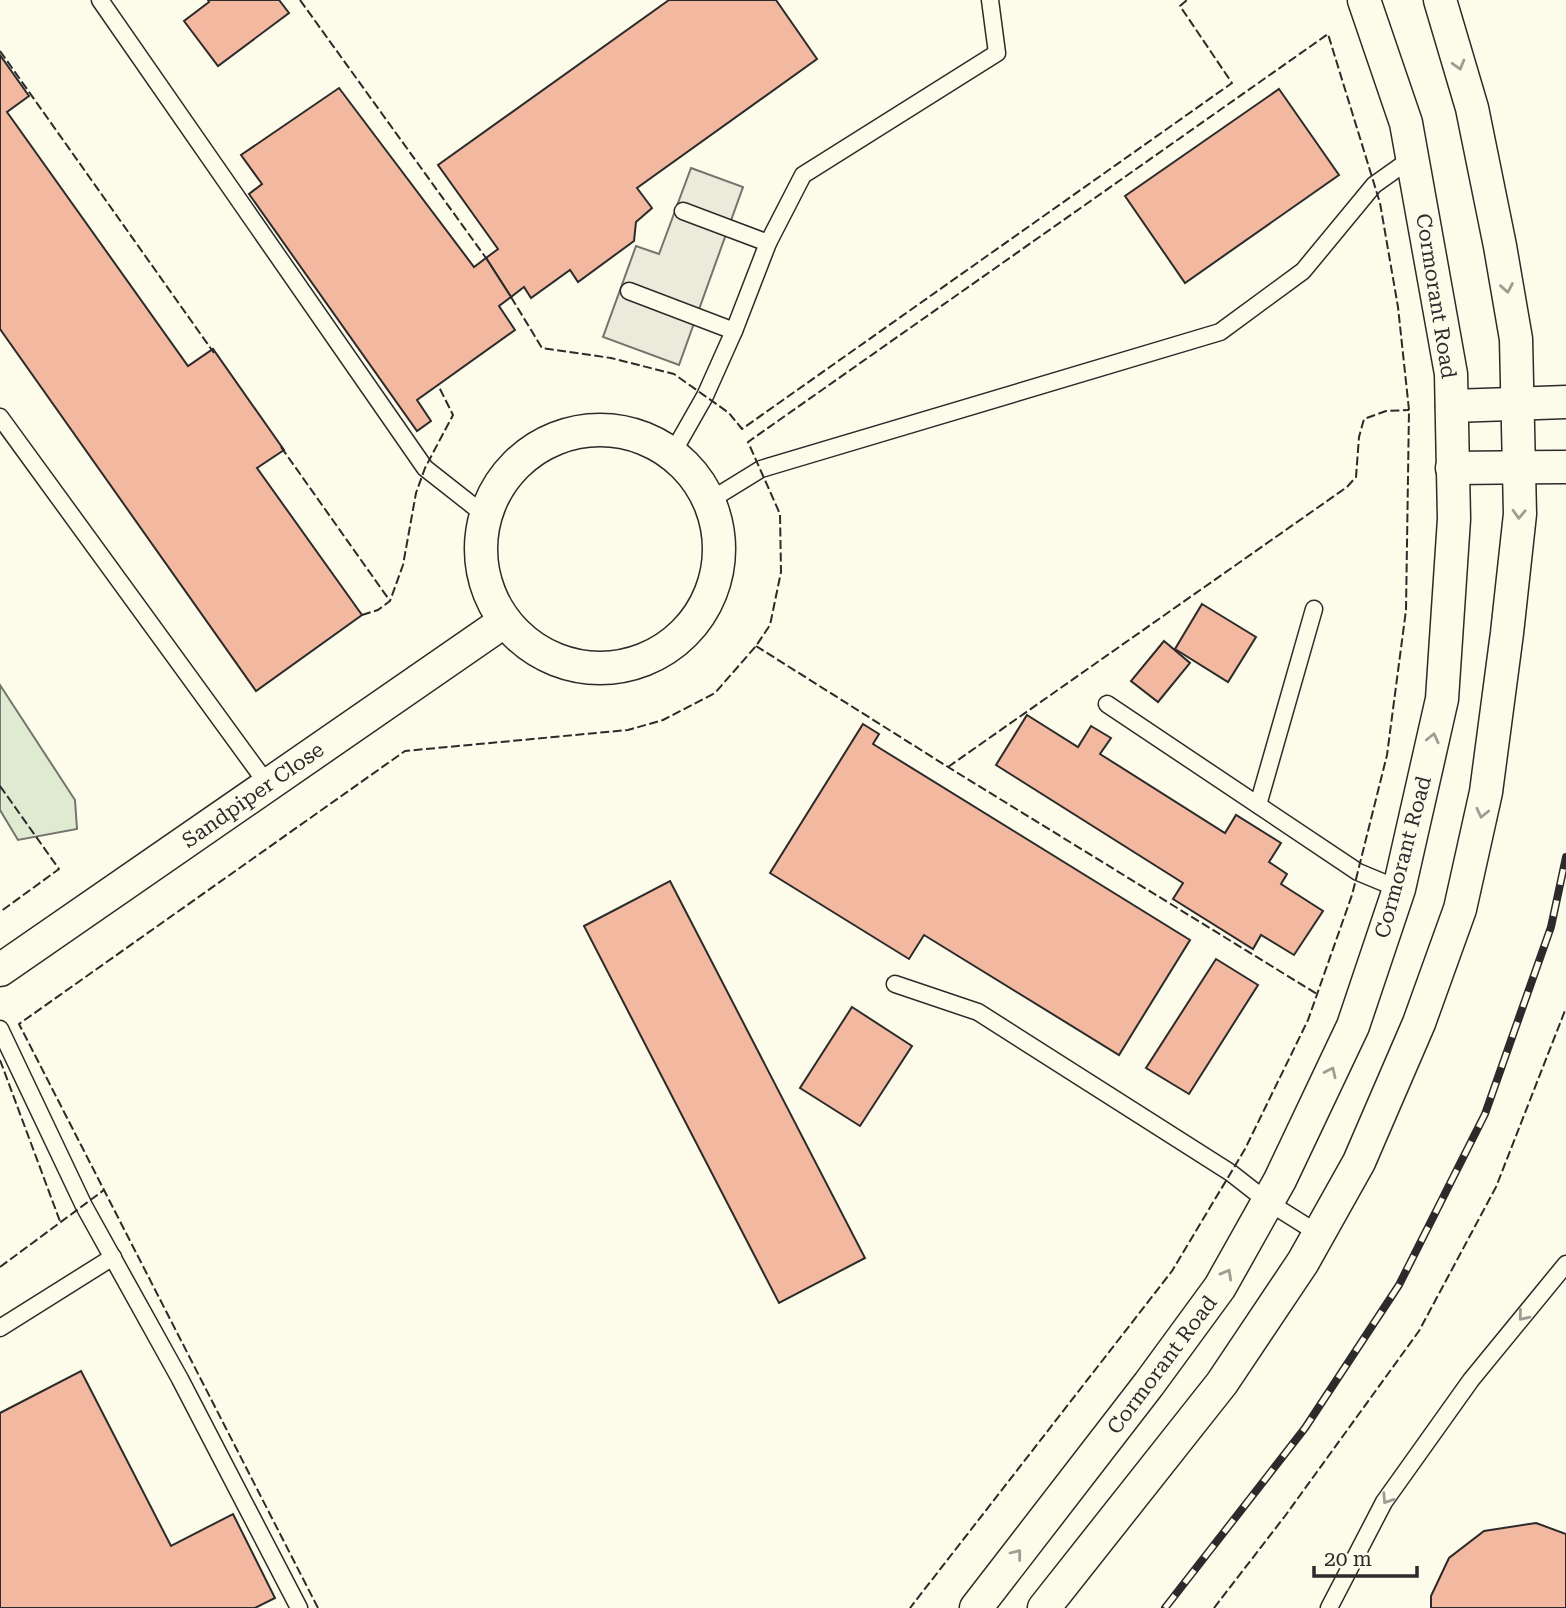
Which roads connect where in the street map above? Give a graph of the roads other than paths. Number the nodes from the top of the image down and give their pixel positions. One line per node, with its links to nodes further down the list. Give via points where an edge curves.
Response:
1 (100, 0): 19 (lane, via 425,468)
2 (990, 0): 7 (lane, via 997,53 803,175)
3 (1364, 0): 5 (street, Cormorant Road, via 1406,122)
4 (1440, 0): 11 (street, one-way to 11, via 1472,108 1500,246 1516,339)
5 (1412, 158): 12 (street, Cormorant Road, via 1451,373); 18 (lane, via 1374,185 1303,271 1220,332 761,470)
6 (683, 211): 7 (lane)
7 (768, 243): 9 (lane)
8 (629, 291): 9 (lane)
9 (734, 331): 14 (lane)
10 (1566, 402): 11 (street)
11 (1517, 404): 12 (street); 15 (street)
12 (1451, 406): 17 (street, Cormorant Road)
13 (0, 418): 23 (lane)
14 (672, 454): 18 (street, via 693,475); 19 (street, via 620,432 591,430 563,437 537,449 515,467)
15 (1518, 467): 16 (street); 17 (street); 30 (street, one-way to 30, via 1520,514 1507,633 1486,792 1460,909 1419,1023 1359,1162)
16 (1566, 467)
17 (1452, 468): 25 (street, Cormorant Road, one-way to 17, via 1441,699 1454,519)
18 (709, 501): 21 (street, via 719,546 711,593 685,632 660,651 616,667 577,666 540,652)
19 (486, 516): 21 (street, via 483,571)
20 (1314, 609): 24 (lane)
21 (505, 621): 23 (street, Sandpiper Close)
22 (1107, 704): 24 (lane)
23 (268, 785): 26 (street, Sandpiper Close)
24 (1258, 805): 25 (lane, via 1358,872)
25 (1399, 889): 29 (street, Cormorant Road, one-way to 25, via 1353,1026)
26 (0, 970)
27 (895, 984): 29 (lane, via 978,1012)
28 (0, 1029): 31 (lane)
29 (1268, 1202): 30 (lane); 35 (street, Cormorant Road, one-way to 29, via 1220,1287)
30 (1319, 1234): 36 (street, via 1222,1383)
31 (113, 1257): 33 (lane); 34 (lane)
32 (1566, 1264): 37 (lane, one-way to 37, via 1471,1380 1384,1502)
33 (0, 1328)
34 (299, 1608)
35 (976, 1608)
36 (1044, 1608)
37 (1329, 1608)

